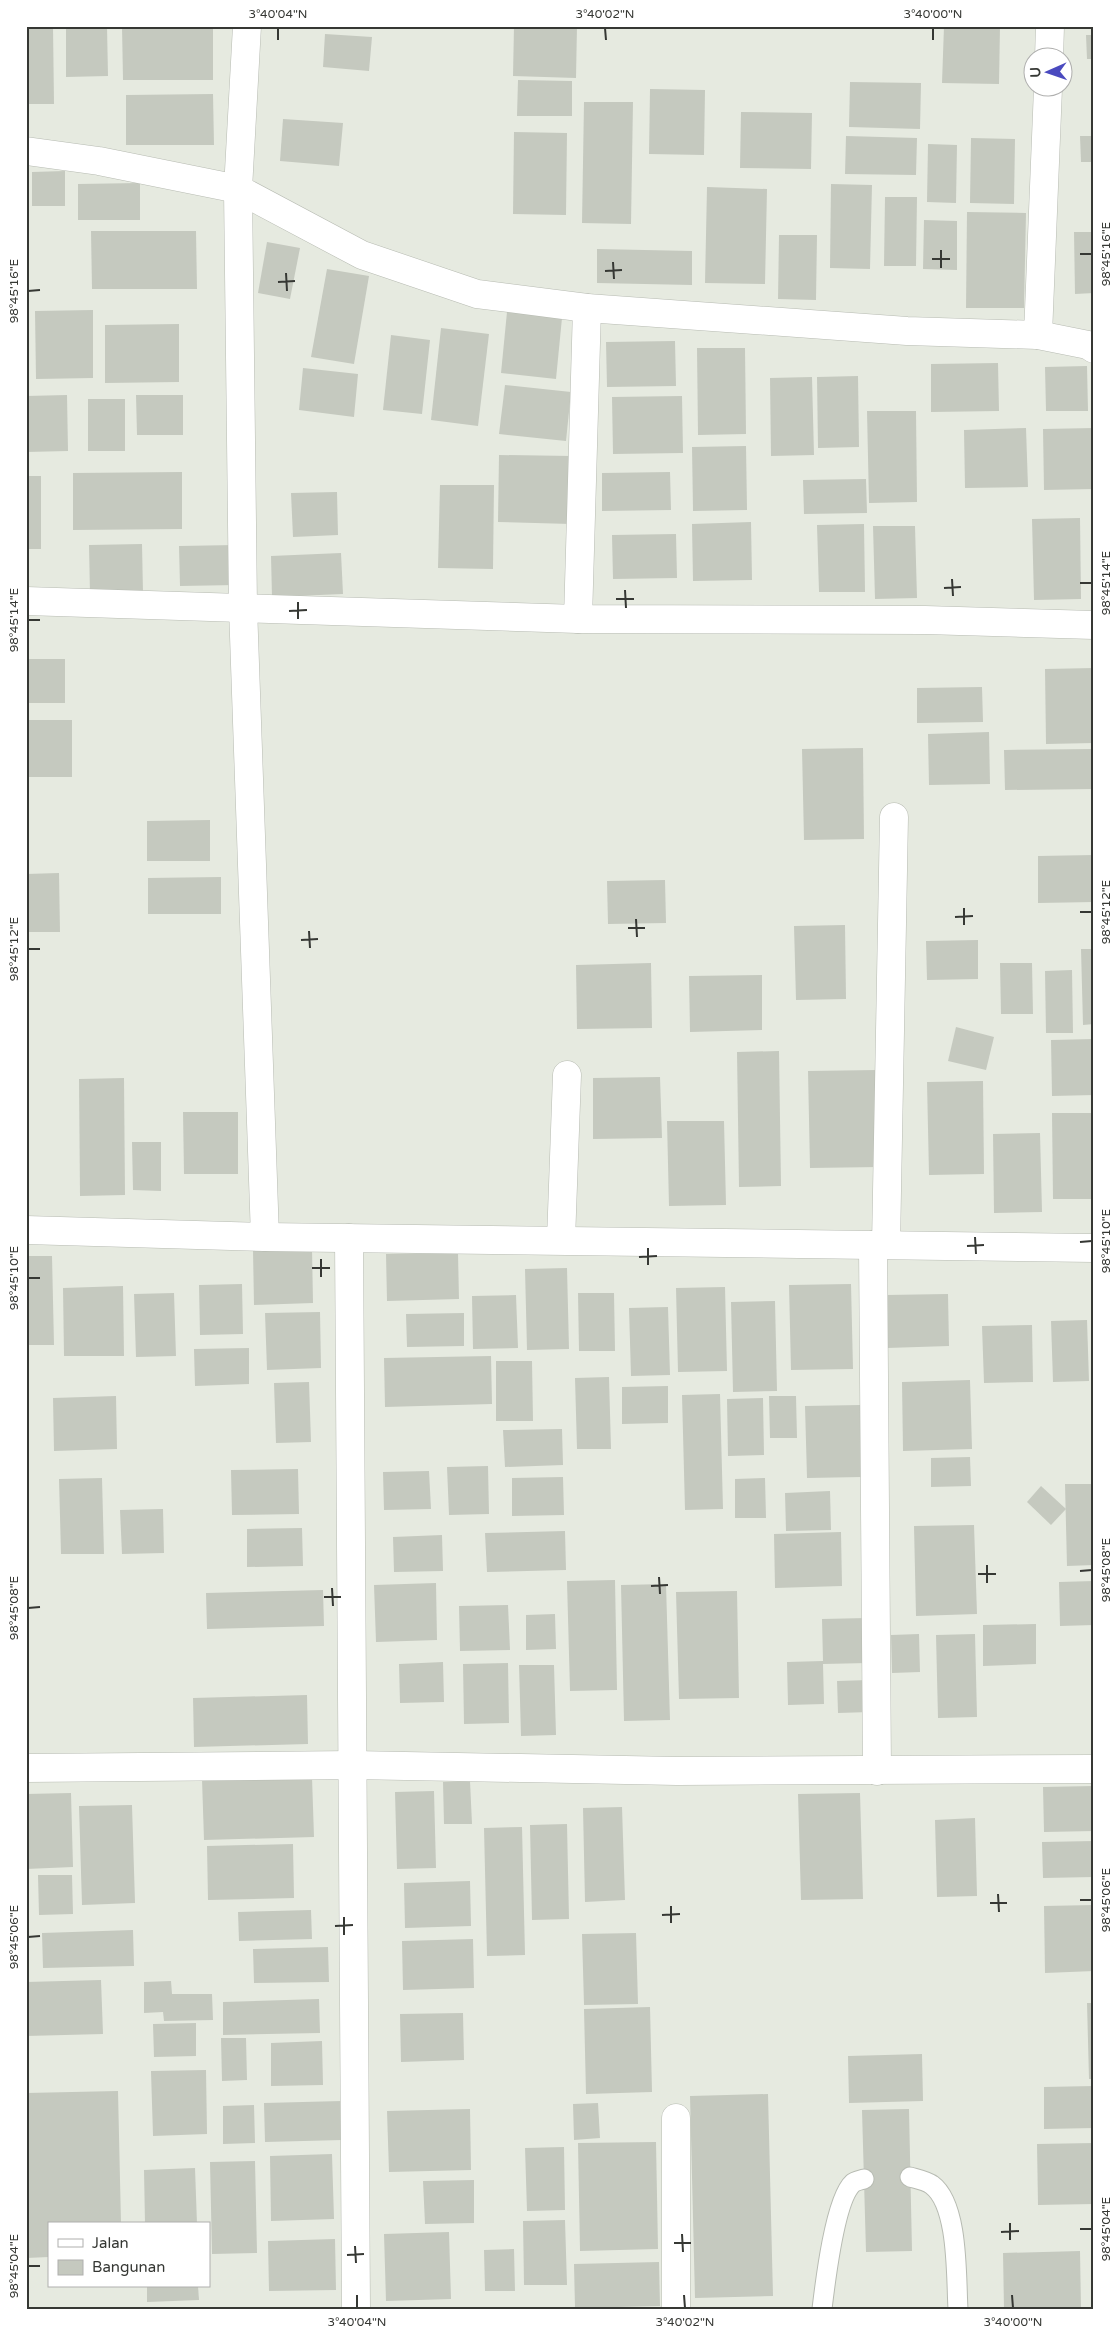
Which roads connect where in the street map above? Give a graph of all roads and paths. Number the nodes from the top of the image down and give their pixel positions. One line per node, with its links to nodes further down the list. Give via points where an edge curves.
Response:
1 (247, 26): 6 (street)
2 (1050, 26): 3 (street)
3 (1049, 48)
4 (1048, 98): 8 (street)
5 (26, 151): 6 (street, via 99,161)
6 (238, 189): 7 (street, via 362,254 477,294); 11 (street)
7 (588, 308): 8 (street, via 907,331); 12 (street)
8 (1038, 335): 9 (street)
9 (1092, 347)
10 (26, 601): 11 (street)
11 (243, 607): 12 (street); 17 (street)
12 (578, 619): 13 (street, via 925,620)
13 (1094, 625)
14 (894, 817): 20 (street)
15 (567, 1075): 19 (street)
16 (26, 1230): 17 (street)
17 (265, 1237): 18 (street)
18 (349, 1238): 19 (street); 22 (street)
19 (561, 1240): 20 (street)
20 (879, 1245): 21 (street); 25 (street)
21 (1094, 1248)
22 (354, 1765): 23 (street); 25 (street); 29 (street)
23 (26, 1768)
24 (1094, 1769): 25 (street)
25 (877, 1771)
26 (676, 2118): 30 (street)
27 (910, 2177): 32 (lane, via 933,2185 944,2201 952,2223)
28 (864, 2179): 31 (lane, via 853,2183 841,2206 826,2270)
29 (356, 2309)
30 (676, 2309)
31 (822, 2309)
32 (958, 2309)

